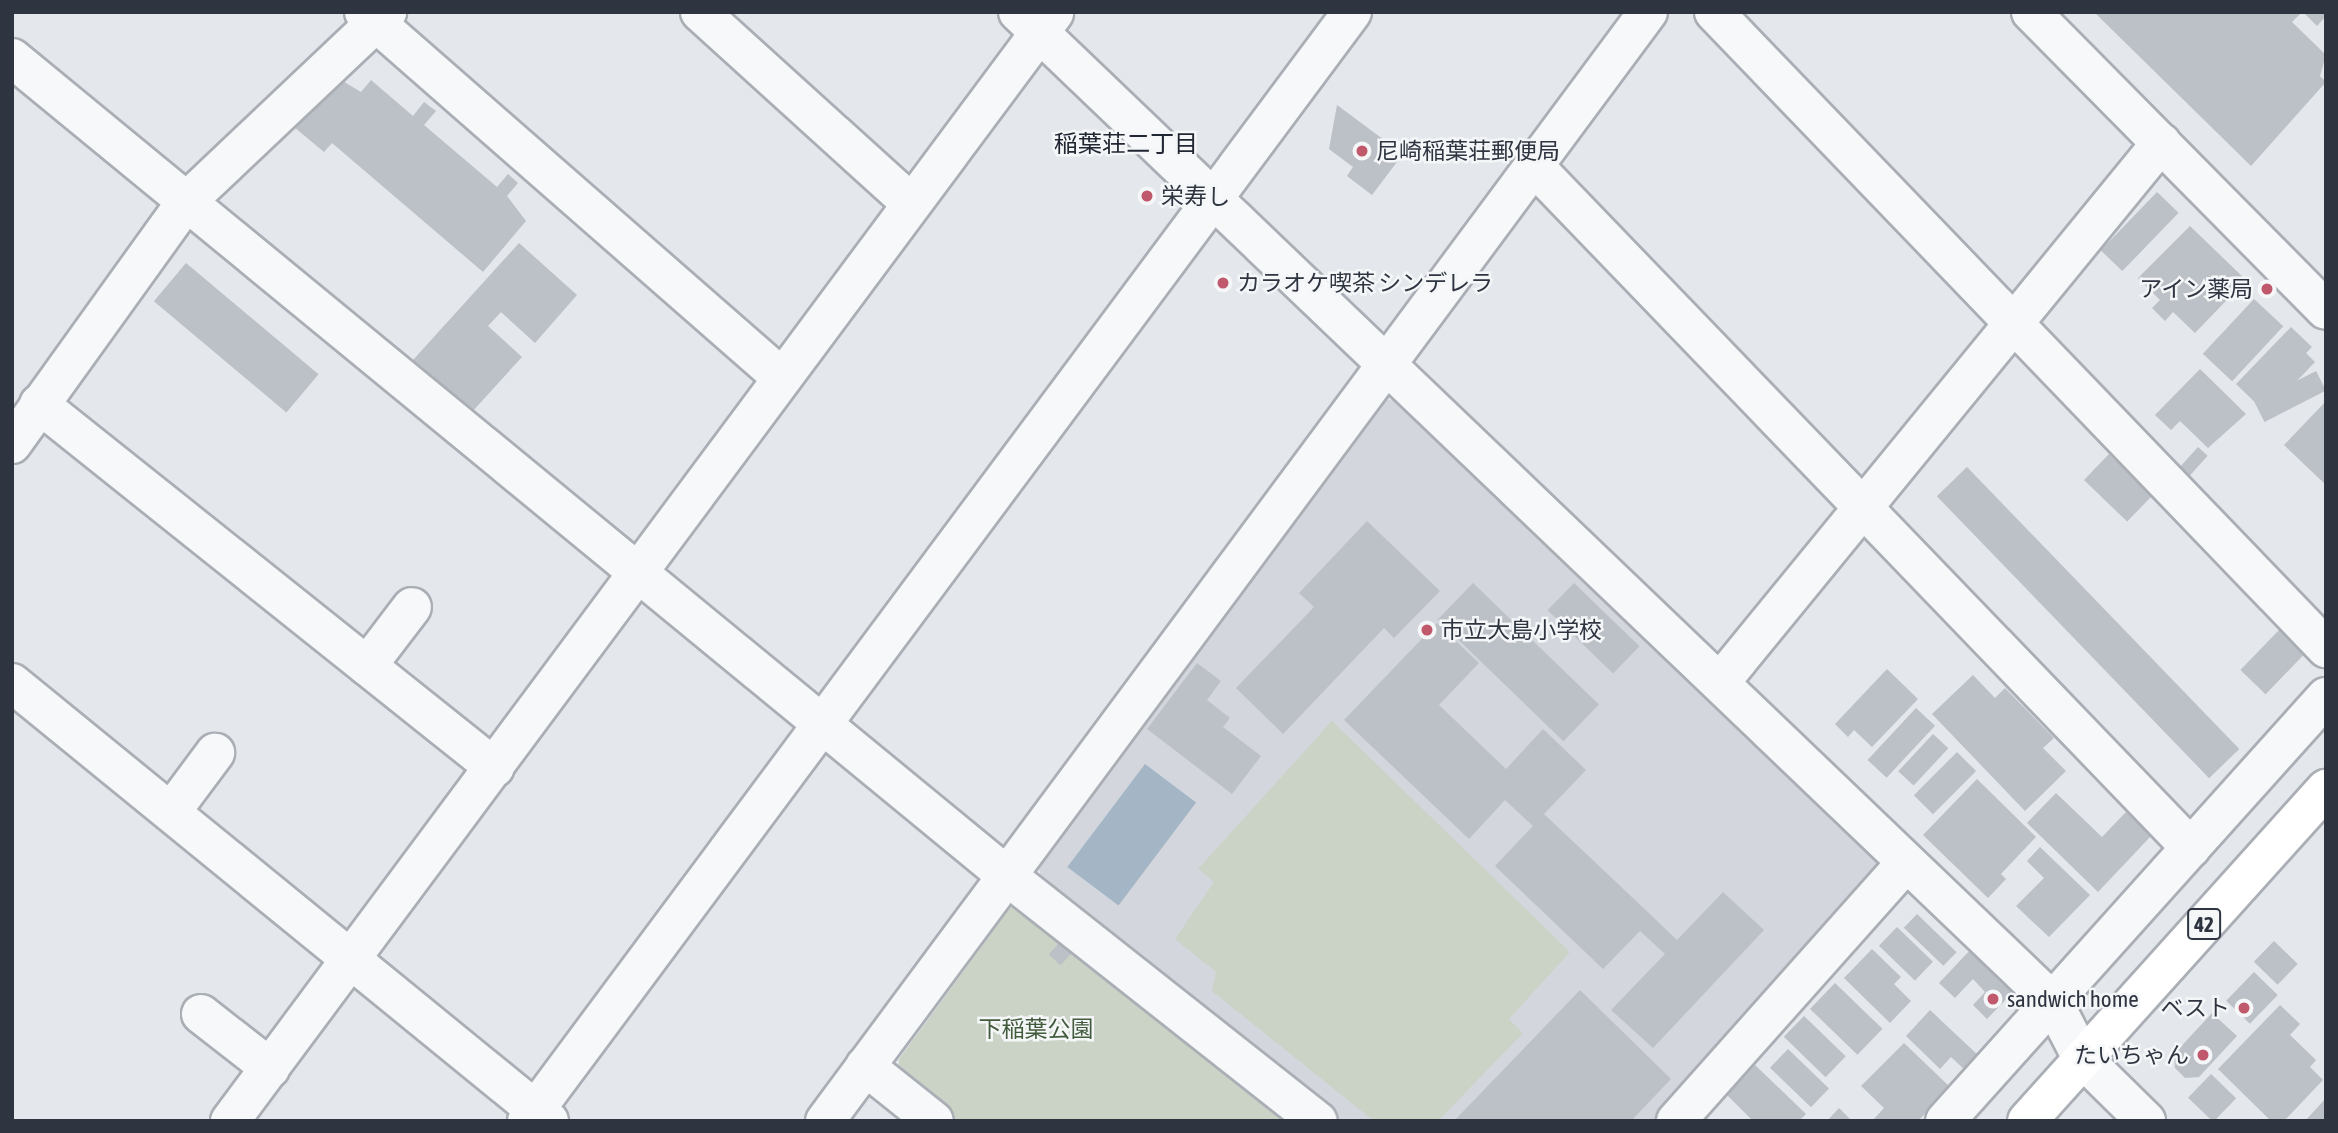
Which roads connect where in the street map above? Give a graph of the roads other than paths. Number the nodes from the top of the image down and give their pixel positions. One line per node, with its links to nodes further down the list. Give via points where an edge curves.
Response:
1 (700, 12): 13 (street)
2 (1352, 12): 11 (street)
3 (1648, 12): 10 (street)
4 (1714, 12): 15 (street)
5 (2031, 12): 9 (street)
6 (375, 16): 12 (street); 17 (street)
7 (1037, 19): 11 (street); 13 (street)
8 (12, 58): 12 (street)
9 (2161, 143): 14 (street); 15 (street)
10 (1534, 166): 16 (street); 20 (street)
11 (1214, 198): 16 (street); 28 (street)
12 (186, 202): 18 (street); 21 (street)
13 (911, 203): 17 (street)
14 (2326, 310)
15 (2014, 324): 20 (street); 23 (street)
16 (1388, 368): 25 (street); 35 (street)
17 (781, 377): 21 (street)
18 (39, 404): 19 (street); 24 (street)
19 (12, 444)
20 (1866, 508): 25 (street); 33 (street)
21 (636, 573): 28 (street); 30 (street)
22 (412, 607): 24 (street)
23 (2326, 648)
24 (367, 666): 30 (street)
25 (1723, 680): 34 (street)
26 (12, 683): 32 (street)
27 (2326, 697): 33 (street)
28 (822, 725): 35 (street); 42 (street)
29 (215, 753): 32 (street)
30 (495, 768): 36 (street)
31 (2326, 789): 39 (main road, 42)
32 (171, 812): 36 (street)
33 (2191, 848): 37 (street)
34 (1905, 864): 37 (street); 47 (street)
35 (1006, 875): 40 (street); 46 (street)
36 (352, 959): 41 (street); 42 (street)
37 (2053, 1002): 39 (street); 48 (street)
38 (201, 1014): 41 (street)
39 (2082, 1058): 49 (main road, 42); 50 (street)
40 (865, 1066): 44 (street); 45 (street)
41 (270, 1068): 43 (street)
42 (537, 1117)
43 (230, 1121)
44 (825, 1121)
45 (933, 1121)
46 (1317, 1121)
47 (1676, 1121)
48 (1945, 1121)
49 (2028, 1121)
50 (2146, 1121)

